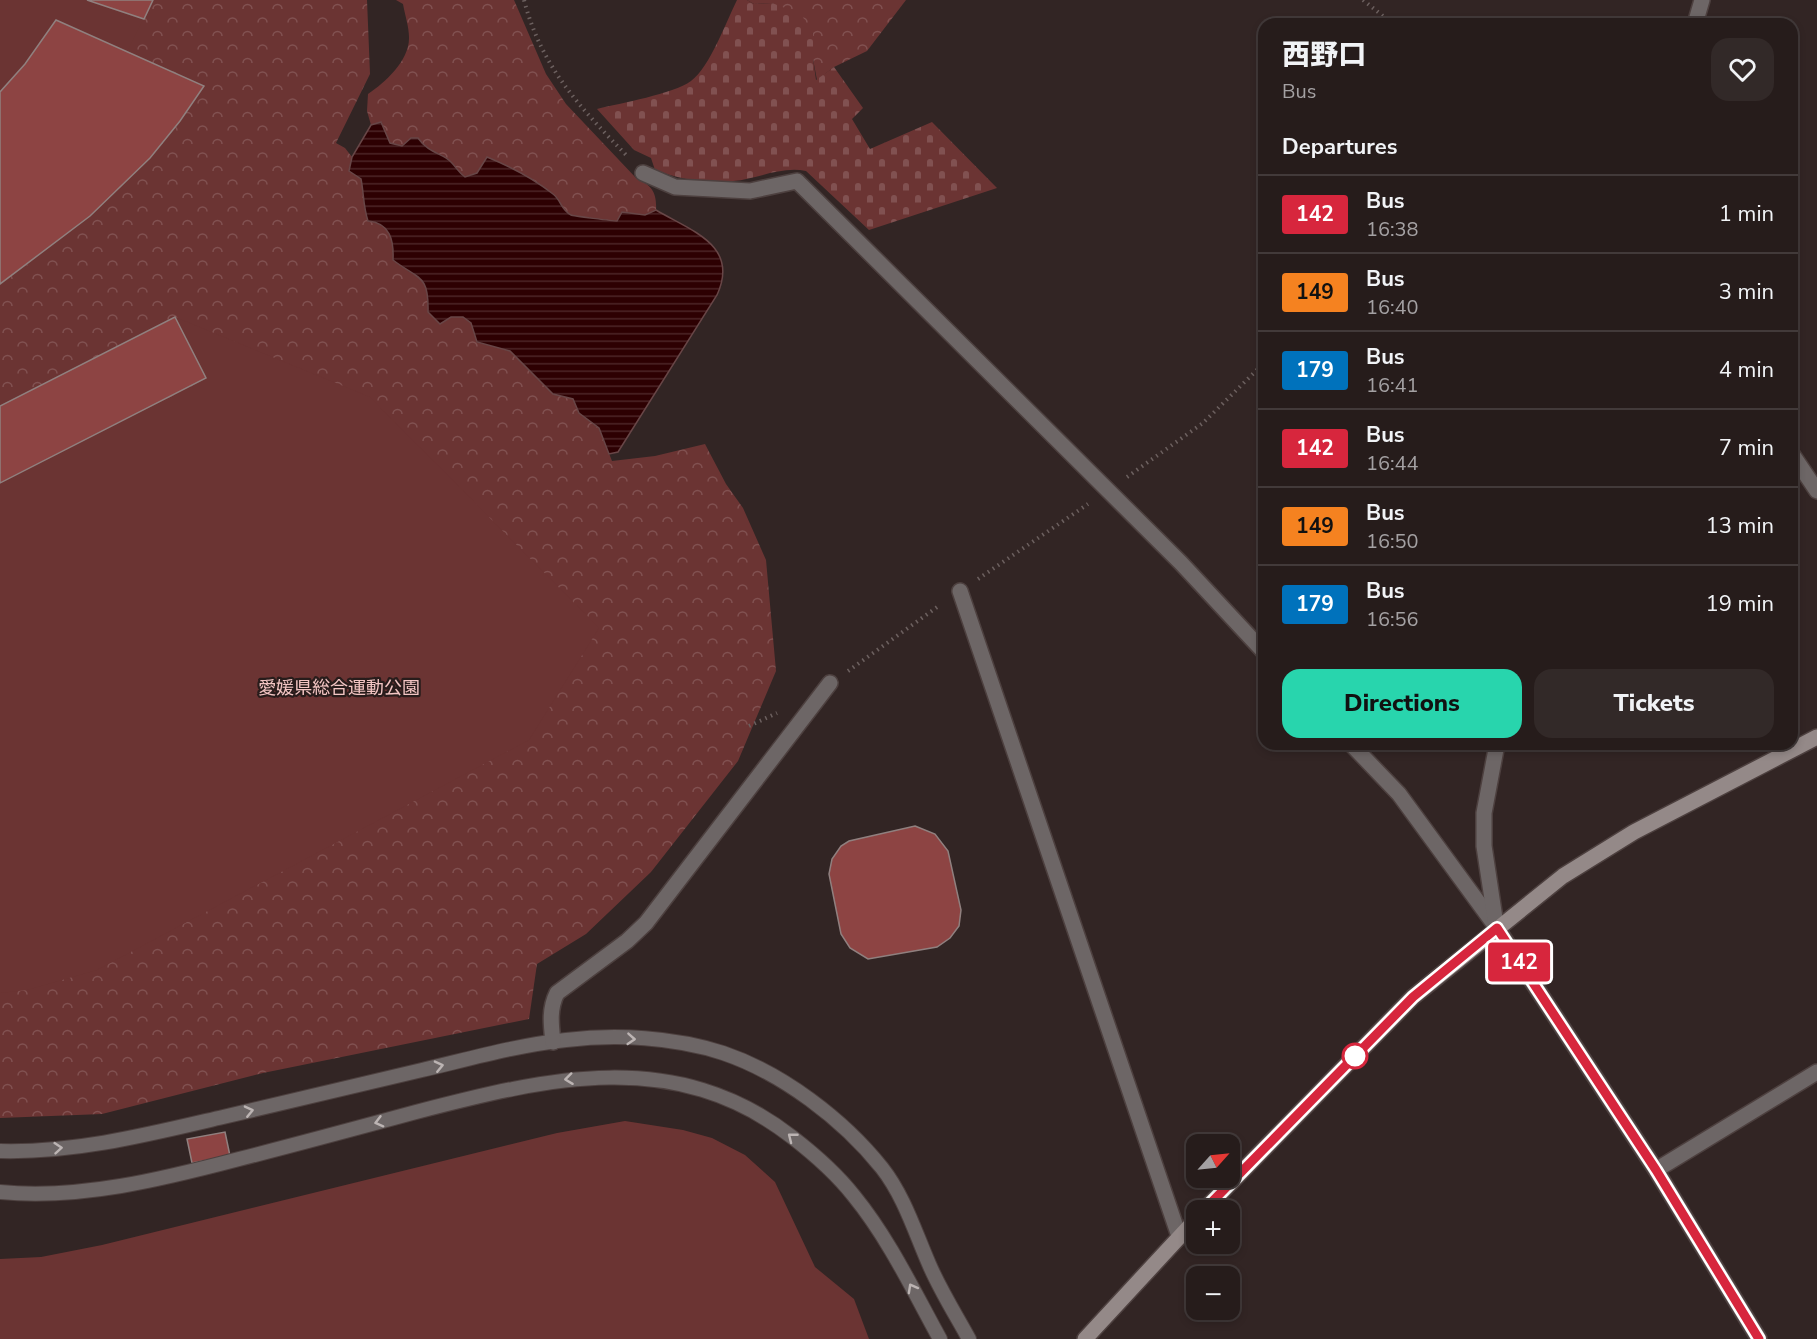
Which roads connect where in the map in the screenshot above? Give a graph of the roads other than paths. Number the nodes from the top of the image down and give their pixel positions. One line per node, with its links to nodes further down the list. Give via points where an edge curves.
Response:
1 (1702, 0): 2 (street)
2 (1697, 18)
3 (643, 173): 7 (street, via 675,187 750,191 797,181)
4 (1798, 463): 5 (street)
5 (1817, 491)
6 (960, 591): 22 (street)
7 (1258, 646)
8 (830, 683): 15 (street, via 646,923 557,993 550,1020)
9 (1817, 736): 10 (street)
10 (1798, 746)
11 (1358, 750): 14 (street, via 1399,794)
12 (1496, 750): 14 (street, via 1484,813 1484,846)
13 (1790, 750): 14 (street, via 1634,832 1563,876)
14 (1497, 928): 18 (street); 20 (street, via 1413,997)
15 (553, 1042): 17 (lane, one-way to 15, via 75,1147 136,1138); 24 (lane, one-way to 24, via 617,1038 675,1042 723,1053 798,1092 858,1141 884,1170 907,1209 930,1268)
16 (1817, 1072): 18 (street)
17 (0, 1151)
18 (1656, 1170): 26 (street)
19 (0, 1192): 23 (lane, one-way to 19, via 878,1228 830,1169 776,1125 742,1105 711,1090 669,1081 569,1079 457,1102 142,1181 81,1191)
20 (1214, 1200)
21 (1186, 1229): 22 (street)
22 (1179, 1236): 25 (street)
23 (940, 1339)
24 (969, 1339)
25 (1085, 1339)
26 (1759, 1339)

